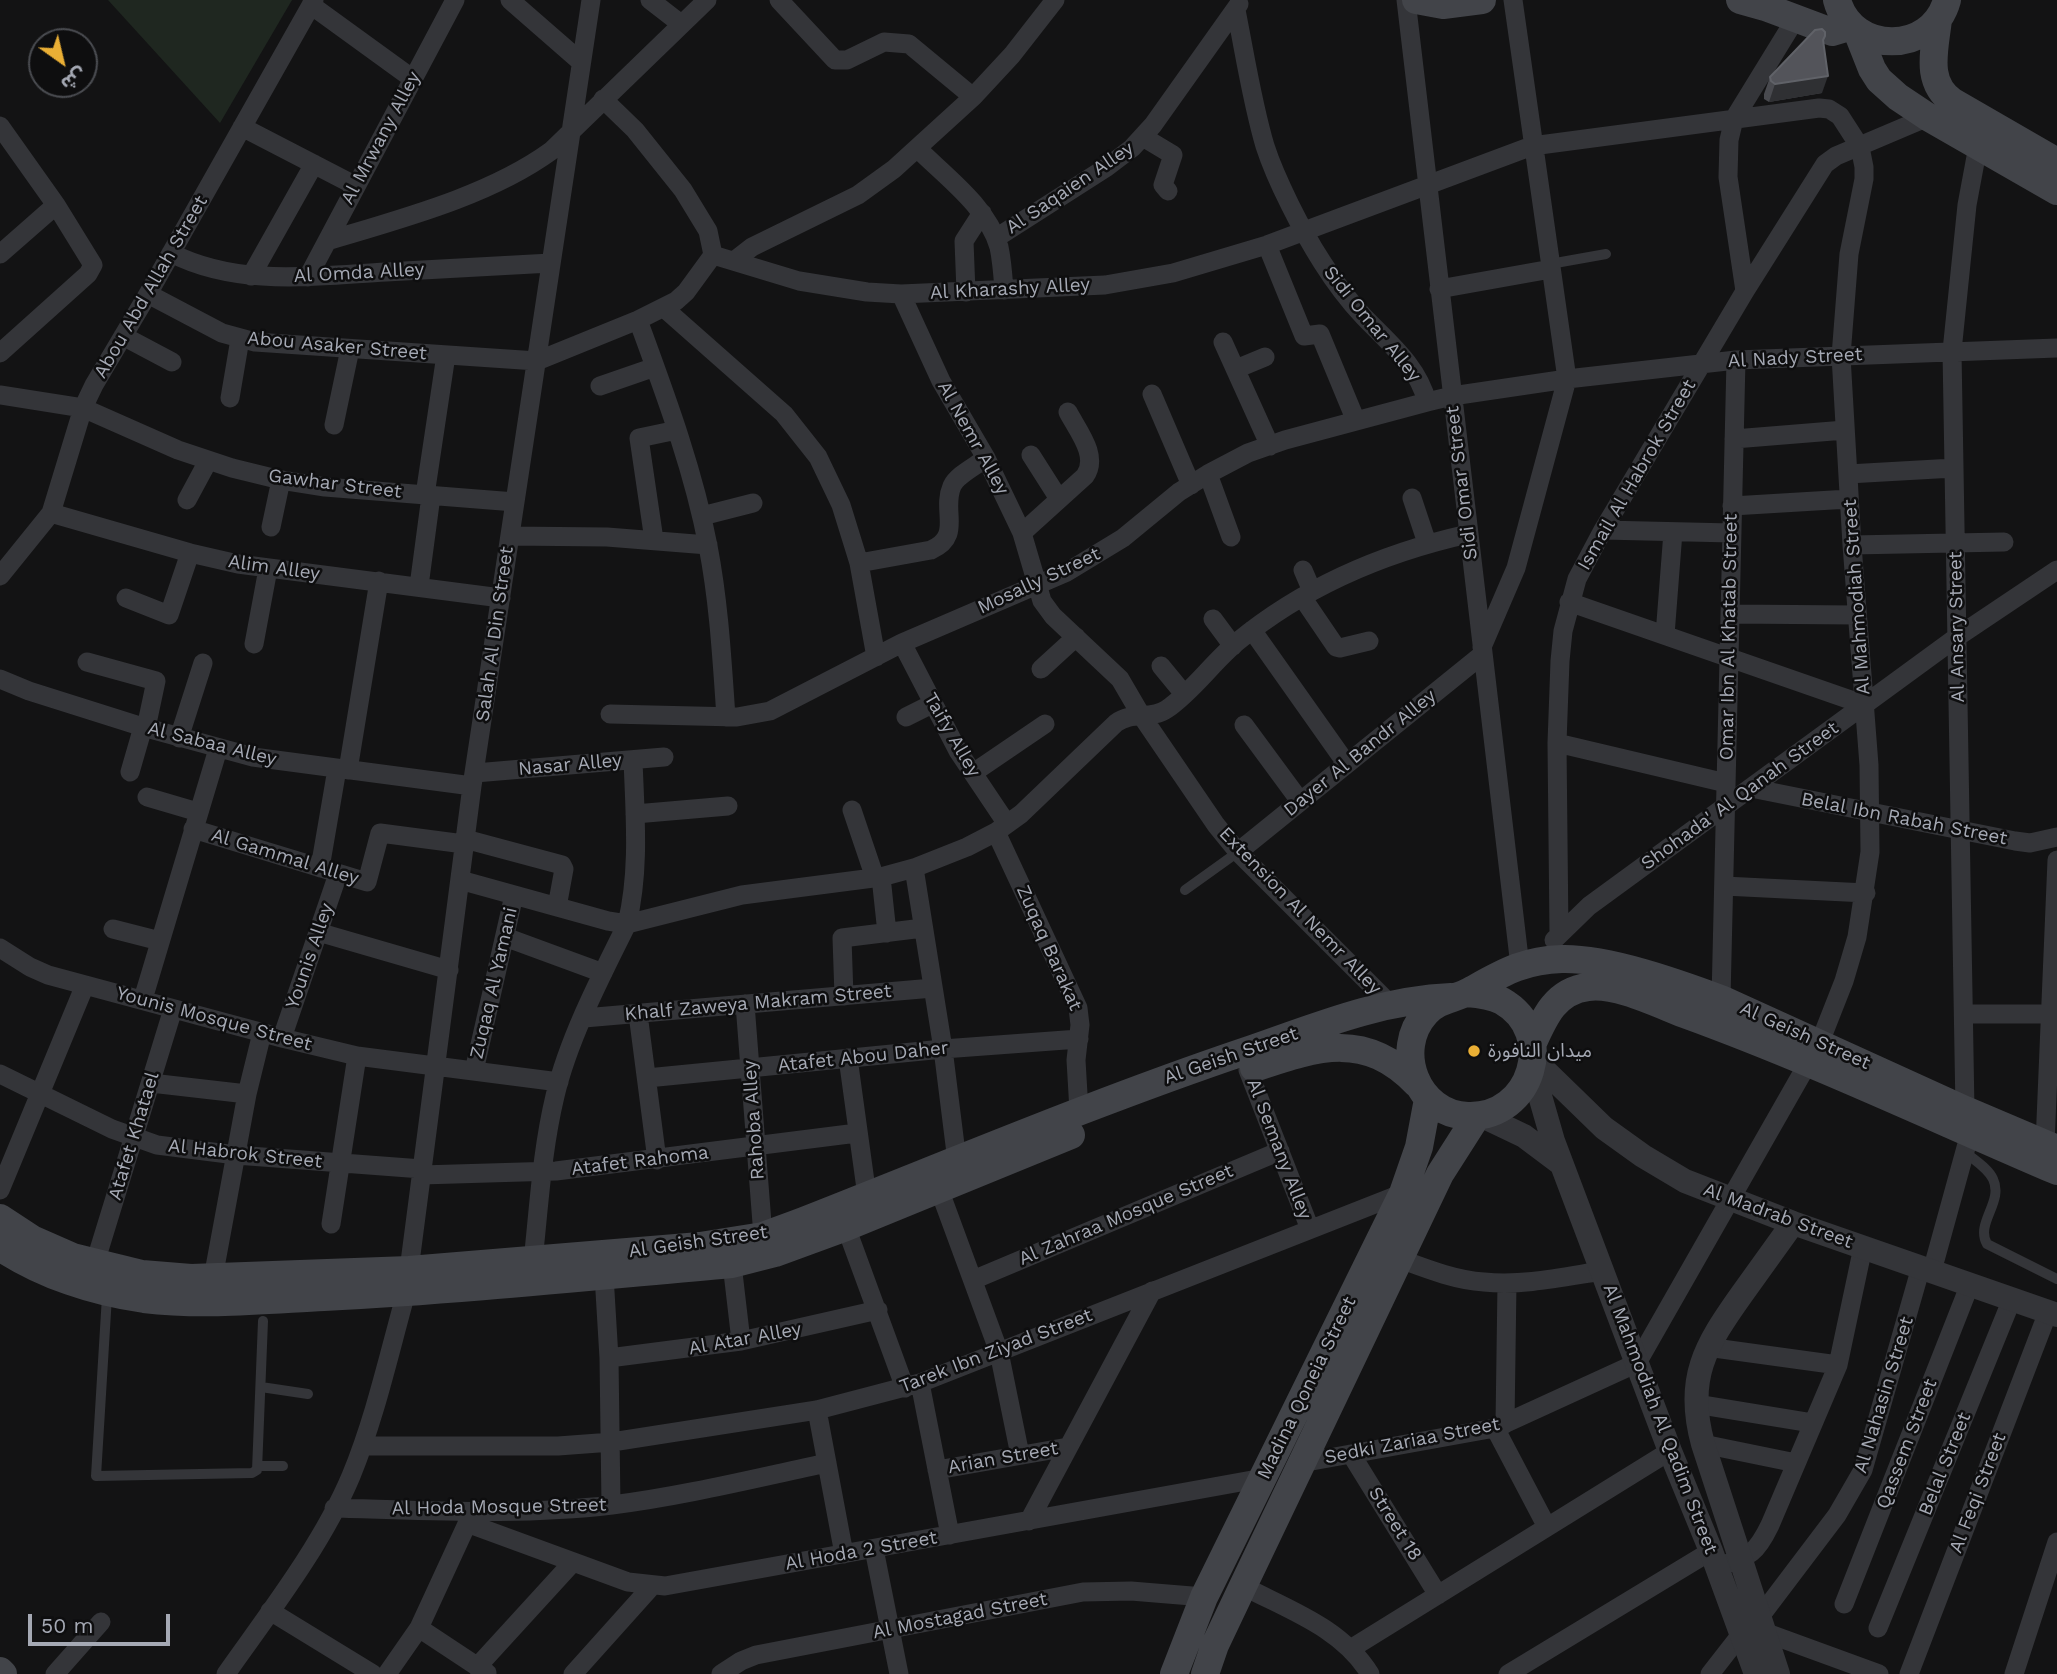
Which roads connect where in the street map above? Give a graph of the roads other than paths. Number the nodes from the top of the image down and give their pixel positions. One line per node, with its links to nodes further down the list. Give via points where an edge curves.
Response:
1 (455, 0): 19 (street, Al Mrwany Alley)
2 (510, 0): 18 (street)
3 (591, 0): 18 (street, Salah Al Din Street)
4 (650, 0): 17 (street)
5 (707, 0): 17 (street)
6 (779, 0): 20 (street, via 835,60 847,60 884,42 909,44)
7 (1055, 0): 20 (street)
8 (1406, 0): 34 (street, Sidi Omar Street)
9 (1416, 0): 10 (main road, via 1443,5)
10 (1482, 0)
11 (1513, 0): 28 (street)
12 (312, 2): 19 (street); 25 (street, Abou Abd Allah Street)
13 (1239, 5): 27 (street, Al Saqaien Alley); 40 (street, Sidi Omar Alley, via 1264,144)
14 (1772, 6): 16 (main road, via 1832,32 1842,29); 23 (street)
15 (1943, 10): 16 (main road, via 1928,30 1900,42 1870,38); 32 (main road, via 1933,72 1939,90)
16 (1848, 18): 22 (main road, via 1879,80)
17 (681, 24): 21 (street)
18 (581, 62): 26 (street, Salah Al Din Street)
19 (413, 79): 35 (street, Al Mrwany Alley)
20 (973, 97): 31 (street)
21 (603, 99): 26 (street); 47 (street, via 635,130 683,190 708,231)
22 (1928, 117): 29 (main road); 30 (street, Ismail Al Habrok Street)
23 (1734, 119): 28 (street, Al Kharashy Alley); 30 (street, Al Kharashy Alley, via 1829,108 1840,116); 55 (street, via 1727,158)
24 (0, 126): 38 (street)
25 (242, 127): 33 (street); 44 (street, Abou Abd Allah Street)
26 (571, 131): 42 (street, via 551,150 505,179); 49 (street, Salah Al Din Street)
27 (1143, 137): 36 (street, Al Saqaien Alley, via 1173,155 1163,186); 41 (street, Al Saqaien Alley, via 1107,167)
28 (1532, 146): 34 (street, Al Kharashy Alley); 50 (street)
29 (1978, 146): 37 (main road); 66 (street, Al Ansary Street, via 1966,205)
30 (1860, 147): 55 (street, Ismail Al Habrok Street, via 1825,164); 69 (street, Al Mahmodiah Street, via 1864,179 1849,254)
31 (917, 148): 39 (street); 48 (street, via 858,195 752,247)
32 (2057, 162)
33 (314, 164): 35 (street); 51 (street)
34 (1427, 184): 40 (street, Al Kharashy Alley); 53 (street, Sidi Omar Street)
35 (356, 187): 42 (street, Al Mrwany Alley)
36 (1168, 191)
37 (2057, 191)
38 (56, 205): 45 (street); 67 (street, via 92,268)
39 (982, 213): 41 (street); 56 (street, via 963,244)
40 (1304, 230): 43 (street, Al Kharashy Alley); 83 (street, Sidi Omar Alley, via 1341,289 1411,367)
41 (996, 239): 54 (street)
42 (327, 241): 52 (street, Al Mrwany Alley)
43 (1267, 245): 54 (street, Al Kharashy Alley, via 1139,280); 86 (street, via 1304,336 1320,334)
44 (171, 253): 51 (street, Al Omda Alley, via 202,267); 57 (street, Abou Abd Allah Street)
45 (0, 254)
46 (1606, 254): 50 (lane)
47 (713, 255): 48 (street, Al Kharashy Alley); 59 (street, via 686,292)
48 (734, 261): 58 (street, Al Kharashy Alley, via 833,288)
49 (551, 263): 52 (street, Al Omda Alley); 71 (street, Salah Al Din Street)
50 (1550, 266): 53 (street); 77 (street)
51 (251, 276): 52 (street, Al Omda Alley)
52 (308, 277)
53 (1439, 289): 81 (street, Sidi Omar Street)
54 (1004, 290): 56 (street, Al Kharashy Alley)
55 (1745, 291): 74 (street, Ismail Al Habrok Street)
56 (966, 292): 58 (street, Al Kharashy Alley)
57 (148, 294): 61 (street, Abou Abd Allah Street); 62 (street, Abou Asaker Street)
58 (901, 294): 93 (street, Al Nemr Alley, via 941,381)
59 (664, 308): 60 (street); 125 (street, via 802,435 831,480)
60 (638, 320): 71 (street); 75 (street)
61 (123, 336): 73 (street); 84 (street, Abou Abd Allah Street)
62 (240, 339): 64 (street, Abou Asaker Street); 82 (street)
63 (1223, 342): 76 (street)
64 (350, 348): 68 (street, Abou Asaker Street); 87 (street)
65 (2057, 348): 66 (street, Al Nady Street)
66 (1952, 351): 69 (street, Al Nady Street); 95 (street, Al Ansary Street)
67 (0, 353)
68 (446, 355): 71 (street, Abou Asaker Street); 100 (street)
69 (1841, 356): 72 (street, Al Nady Street); 89 (street, Al Mahmodiah Street)
70 (1265, 357): 76 (street)
71 (537, 360): 105 (street, Salah Al Din Street)
72 (1736, 360): 74 (street, Al Nady Street); 90 (street, Omar Ibn Al Khatab Street)
73 (172, 362)
74 (1702, 363): 77 (street, Al Nady Street); 111 (street, Ismail Al Habrok Street)
75 (655, 367): 78 (street); 88 (street)
76 (1236, 369): 91 (street)
77 (1566, 379): 81 (street, Al Nady Street); 148 (street, via 1516,568)
78 (600, 386)
79 (1152, 394): 99 (street)
80 (0, 395): 84 (street, Gawhar Street)
81 (1452, 396): 83 (street, Mosally Street); 115 (street, Sidi Omar Street)
82 (230, 398)
83 (1427, 402): 86 (street, Mosally Street)
84 (83, 408): 94 (street, Gawhar Street, via 162,435); 108 (street, Abou Abd Allah Street)
85 (1068, 412): 102 (street, via 1091,463 1085,476)
86 (1356, 421): 91 (street, Mosally Street)
87 (334, 425)
88 (677, 430): 109 (street); 118 (street, via 639,438)
89 (1845, 430): 90 (street); 97 (street, Al Mahmodiah Street)
90 (1734, 439): 107 (street, Omar Ibn Al Khatab Street)
91 (1270, 446): 96 (street, Mosally Street)
92 (1031, 455): 102 (street)
93 (986, 458): 113 (street, Al Nemr Alley); 125 (street, via 951,488 949,531 941,545)
94 (208, 461): 98 (street, Gawhar Street); 104 (street)
95 (1954, 468): 97 (street); 121 (street, Al Ansary Street)
96 (1208, 474): 99 (street, Mosally Street); 117 (street)
97 (1848, 474): 103 (street, Al Mahmodiah Street)
98 (281, 480): 100 (street, Gawhar Street); 110 (street)
99 (1191, 485): 132 (street, Mosally Street, via 1096,557)
100 (428, 496): 105 (street, Gawhar Street); 131 (street)
101 (1412, 498): 120 (street)
102 (1059, 499): 113 (street)
103 (1849, 499): 107 (street); 123 (street, Al Mahmodiah Street)
104 (187, 500)
105 (515, 502): 116 (street, Salah Al Din Street)
106 (753, 503): 109 (street)
107 (1732, 506): 114 (street, Omar Ibn Al Khatab Street)
108 (51, 513): 124 (street, Alim Alley); 129 (street, Abou Abd Allah Street)
109 (702, 516): 122 (street)
110 (271, 527)
111 (1603, 530): 112 (street); 136 (street, Ismail Al Habrok Street)
112 (1673, 532): 114 (street); 141 (street)
113 (1022, 533): 132 (street, Al Nemr Alley)
114 (1732, 533): 137 (street, Omar Ibn Al Khatab Street)
115 (1468, 534): 120 (street); 148 (street, Sidi Omar Street)
116 (510, 536): 118 (street); 135 (street, Salah Al Din Street)
117 (1231, 537)
118 (654, 540): 122 (street)
119 (2004, 542): 121 (street)
120 (1427, 543): 133 (street, via 1356,568)
121 (1955, 543): 123 (street); 143 (street, Al Ansary Street)
122 (708, 545): 161 (street)
123 (1852, 545): 138 (street, Al Mahmodiah Street)
124 (190, 553): 126 (street, Alim Alley); 134 (street, via 169,615)
125 (859, 563): 149 (street)
126 (268, 569): 130 (street, Alim Alley); 145 (street)
127 (1303, 570): 133 (street)
128 (2057, 570): 143 (street, Shohada' Al Qanah Street)
129 (0, 576)
130 (379, 581): 131 (street, Alim Alley); 172 (street, Younis Alley)
131 (419, 586): 135 (street, Alim Alley)
132 (1037, 586): 142 (street, Extension Al Nemr Alley, via 1047,609); 146 (street, Mosally Street)
133 (1307, 594): 140 (street); 144 (street, via 1338,648)
134 (126, 598)
135 (501, 598): 175 (street, Salah Al Din Street)
136 (1569, 602): 141 (street); 167 (street, Ismail Al Habrok Street, via 1560,661)
137 (1730, 614): 138 (street); 150 (street, Omar Ibn Al Khatab Street)
138 (1857, 615): 158 (street, Al Mahmodiah Street)
139 (1213, 619): 147 (street)
140 (1252, 630): 147 (street); 171 (street)
141 (1665, 635): 150 (street)
142 (1076, 637): 154 (street); 160 (street, Extension Al Nemr Alley, via 1120,679)
143 (1957, 637): 158 (street, Shohada' Al Qanah Street); 187 (street, Al Ansary Street)
144 (1368, 641)
145 (254, 643)
146 (902, 643): 149 (street, Mosally Street); 157 (street, Taify Alley)
147 (1233, 646): 156 (street)
148 (1482, 651): 171 (street, Dayer Al Bandr Alley); 210 (street, Sidi Omar Street)
149 (876, 657): 161 (street, Mosally Street, via 770,711)
150 (1729, 657): 158 (street); 176 (street, Omar Ibn Al Khatab Street)
151 (87, 662): 165 (street, via 156,681)
152 (203, 663): 166 (street)
153 (1161, 666): 156 (street)
154 (1041, 669)
155 (0, 679): 165 (street, Al Sabaa Alley)
156 (1184, 694): 160 (street, via 1158,714)
157 (932, 704): 162 (street); 174 (street, Taify Alley)
158 (1864, 705): 177 (street, Shohada' Al Qanah Street); 183 (street, Al Mahmodiah Street)
159 (610, 714): 161 (street, Mosally Street)
160 (1141, 715): 186 (street, via 1116,723); 190 (street, Extension Al Nemr Alley)
161 (726, 717)
162 (906, 717)
163 (1045, 724): 174 (street)
164 (1244, 725): 179 (street)
165 (144, 728): 166 (street, Al Sabaa Alley); 173 (street)
166 (179, 738): 168 (street, Al Sabaa Alley)
167 (1558, 743): 176 (street); 206 (street, Ismail Al Habrok Street)
168 (218, 748): 172 (street, Al Sabaa Alley); 185 (street)
169 (664, 757): 170 (street, Nasar Alley)
170 (633, 760): 175 (street, Nasar Alley); 184 (street)
171 (1346, 763): 179 (street, Dayer Al Bandr Alley)
172 (343, 770): 175 (street, Al Sabaa Alley); 193 (street, Younis Alley)
173 (130, 772)
174 (973, 773): 186 (street, Taify Alley)
175 (473, 780): 189 (street, Salah Al Din Street)
176 (1726, 783): 181 (street, Omar Ibn Al Khatab Street)
177 (1751, 788): 181 (street, Shohada' Al Qanah Street); 183 (street, Belal Ibn Rabah Street)
178 (147, 797): 185 (street, Al Gammal Alley)
179 (1300, 801): 190 (street, Dayer Al Bandr Alley)
180 (728, 806): 184 (street)
181 (1726, 807): 196 (street, Omar Ibn Al Khatab Street); 206 (street, Shohada' Al Qanah Street, via 1590,906)
182 (852, 810): 194 (street)
183 (1871, 811): 187 (street, Belal Ibn Rabah Street); 198 (street, Al Mahmodiah Street)
184 (635, 814): 201 (street, via 635,874)
185 (195, 821): 193 (street, Al Gammal Alley); 208 (street)
186 (1002, 828): 192 (street); 228 (street, Zuqaq Barakat, via 1075,1000)
187 (1961, 829): 188 (street, Belal Ibn Rabah Street, via 2030,843); 223 (street, Al Ansary Street)
188 (2057, 836)
189 (465, 842): 193 (street, Al Gammal Alley, via 380,833 368,882); 195 (street, Salah Al Din Street); 200 (street, via 562,865)
190 (1238, 852): 197 (lane); 220 (street, Extension Al Nemr Alley)
191 (2057, 860): 224 (street)
192 (914, 868): 194 (street); 202 (street)
193 (329, 871): 204 (street, Younis Alley)
194 (878, 877): 201 (street, via 742,895); 205 (street)
195 (460, 880): 199 (street); 211 (street, Salah Al Din Street)
196 (1724, 886): 198 (street); 218 (street, Omar Ibn Al Khatab Street)
197 (1185, 890)
198 (1866, 892): 230 (street, Al Mahmodiah Street, via 1844,981)
199 (514, 895): 200 (street); 207 (street, Zuqaq Al Yamani)
200 (557, 907): 201 (street)
201 (627, 924): 212 (street)
202 (923, 928): 205 (street); 214 (street)
203 (113, 929): 208 (street)
204 (318, 932): 211 (street); 227 (street, Younis Alley)
205 (887, 933): 216 (street, via 842,938)
206 (1559, 934): 210 (street, Shohada' Al Qanah Street)
207 (505, 937): 212 (street); 237 (street, Zuqaq Al Yamani)
208 (160, 941): 217 (street)
209 (0, 948): 213 (street, Younis Mosque Street, via 30,967)
210 (1528, 964): 215 (main road, Al Geish Street); 218 (main road, Al Geish Street, via 1587,961 1682,984)
211 (449, 970): 234 (street, Salah Al Din Street)
212 (603, 973): 225 (street)
213 (85, 985): 217 (street, Younis Mosque Street); 243 (street)
214 (933, 988): 216 (street, Khalf Zaweya Makram Street); 229 (street)
215 (1458, 995): 220 (main road, Al Geish Street); 232 (main road, via 1484,995 1516,1012 1527,1027); 242 (main road, via 1437,1003 1417,1026 1410,1055)
216 (844, 996): 219 (street, Khalf Zaweya Makram Street)
217 (143, 999): 221 (street, Younis Mosque Street)
218 (1721, 999): 230 (main road, Al Geish Street)
219 (745, 1004): 222 (street, Khalf Zaweya Makram Street); 235 (street, Rahoba Alley)
220 (1390, 1004): 245 (main road, Al Geish Street)
221 (173, 1009): 226 (street, Younis Mosque Street); 241 (street, Atafet Khatael)
222 (638, 1013): 225 (street, Khalf Zaweya Makram Street); 239 (street)
223 (1964, 1014): 224 (street); 247 (street, Al Ansary Street)
224 (2053, 1014): 251 (street)
225 (584, 1018): 240 (street)
226 (262, 1033): 227 (street, Younis Mosque Street); 244 (street)
227 (282, 1038): 231 (street, Younis Mosque Street)
228 (1079, 1039): 229 (street, Atafet Abou Daher); 245 (street, Zuqaq Barakat)
229 (943, 1049): 233 (street, Atafet Abou Daher); 256 (street)
230 (1814, 1053): 232 (main road, Al Geish Street, via 1736,1033 1605,987 1589,987 1573,990 1548,1010); 247 (main road, Al Geish Street); 266 (street, Al Mahmodiah Street)
231 (357, 1056): 234 (street, Younis Mosque Street); 257 (street)
232 (1532, 1057): 246 (main road, via 1528,1079 1513,1100); 258 (street, Al Mahmodiah Al Qadim Street, via 1544,1117); 266 (street, Al Madrab Street, via 1595,1120 1643,1156 1685,1181)
233 (848, 1058): 235 (street, Atafet Abou Daher); 248 (street)
234 (435, 1067): 237 (street, Younis Mosque Street); 260 (street, Salah Al Din Street)
235 (750, 1068): 239 (street, Atafet Abou Daher); 250 (street, Rahoba Alley)
236 (1248, 1070): 242 (main road, Al Geish Street, via 1341,1046 1391,1061); 252 (main road, Al Geish Street); 253 (street, Al Semany Alley)
237 (474, 1071): 240 (street, Younis Mosque Street)
238 (0, 1074): 243 (street, Al Habrok Street)
239 (647, 1078): 255 (street)
240 (559, 1082): 261 (street)
241 (151, 1083): 244 (street); 249 (street, Atafet Khatael)
242 (1422, 1091): 246 (main road, via 1450,1112); 264 (main road, Madina Qoneia Street, via 1419,1147)
243 (40, 1094): 249 (street, Al Habrok Street); 263 (street)
244 (247, 1094): 254 (street)
245 (1079, 1111): 252 (main road, Al Geish Street)
246 (1479, 1116): 258 (street, via 1524,1136); 275 (main road, Madina Qoneia Street, via 1440,1174)
247 (1967, 1131): 251 (main road, Al Geish Street); 259 (main road, Al Geish Street); 279 (street, Al Nahasin Street); 282 (lane, via 1995,1188 1983,1230 1987,1244)
248 (857, 1133): 250 (street, Atafet Rahoma); 265 (street)
249 (134, 1138): 254 (street, Al Habrok Street); 277 (street, Atafet Khatael)
250 (756, 1145): 255 (street, Atafet Rahoma); 272 (street, Rahoba Alley)
251 (2051, 1146)
252 (1015, 1147): 256 (main road, Al Geish Street); 262 (main road, Al Geish Street)
253 (1280, 1151): 271 (street, Al Semany Alley); 283 (street, Al Zahraa Mosque Street)
254 (236, 1155): 257 (street, Al Habrok Street); 287 (street)
255 (657, 1160): 261 (street, Atafet Rahoma)
256 (957, 1161): 265 (main road, Al Geish Street)
257 (340, 1163): 260 (street, Al Habrok Street); 269 (street)
258 (1562, 1164): 280 (street, Al Mahmodiah Al Qadim Street)
259 (2057, 1171)
260 (421, 1172): 261 (street, Atafet Rahoma); 284 (street, Salah Al Din Street)
261 (543, 1172): 276 (street)
262 (939, 1189): 270 (main road, Al Geish Street); 283 (street)
263 (0, 1190)
264 (1403, 1194): 271 (street, Tarek Ibn Ziyad Street); 320 (main road, Madina Qoneia Street)
265 (867, 1196): 272 (main road, Al Geish Street)
266 (1730, 1199): 268 (street, Al Madrab Street); 298 (street, Al Mahmodiah Street)
267 (0, 1218): 277 (main road, Al Geish Street, via 52,1249)
268 (1793, 1223): 274 (street, Al Madrab Street); 295 (street, Al Mahmodiah Al Qadim Street)
269 (331, 1224)
270 (846, 1227): 278 (main road, Al Geish Street); 291 (street)
271 (1310, 1229): 288 (street, Tarek Ibn Ziyad Street)
272 (763, 1236): 276 (main road, Al Geish Street)
273 (0, 1247): 289 (main road, Al Geish Street, via 57,1276)
274 (1863, 1247): 279 (street, Al Madrab Street); 299 (street)
275 (1400, 1259): 285 (street, via 1458,1278); 315 (main road, Madina Qoneia Street)
276 (533, 1261): 284 (main road, Al Geish Street)
277 (95, 1263): 287 (main road, Al Geish Street)
278 (732, 1264): 281 (main road, Al Geish Street); 294 (street)
279 (1926, 1269): 286 (street, Al Madrab Street); 340 (street, Al Nahasin Street, via 1863,1470 1837,1515)
280 (1602, 1271): 285 (street); 298 (street, Al Mahmodiah Al Qadim Street)
281 (604, 1275): 284 (main road, Al Geish Street); 297 (street)
282 (2057, 1279)
283 (973, 1280): 296 (street)
284 (407, 1281): 287 (main road, Al Geish Street); 309 (street, Salah Al Din Street)
285 (1507, 1283): 306 (street)
286 (1970, 1284): 290 (street, Al Madrab Street); 336 (street, Qassem Street)
287 (198, 1286): 289 (main road, Al Geish Street, via 143,1298)
288 (1152, 1291): 296 (street, Tarek Ibn Ziyad Street); 310 (street)
289 (107, 1292): 317 (lane, via 96,1476 253,1473)
290 (2012, 1299): 292 (street, Al Madrab Street); 341 (street, Belal Street)
291 (878, 1310): 294 (street, Al Atar Alley); 300 (street)
292 (2052, 1313): 360 (street, Al Feqi Street)
293 (263, 1321): 301 (lane)
294 (741, 1341): 297 (street, Al Atar Alley)
295 (1707, 1346): 299 (street); 303 (street, Al Mahmodiah Al Qadim Street)
296 (999, 1352): 300 (street, Tarek Ibn Ziyad Street); 313 (street)
297 (610, 1358): 307 (street)
298 (1637, 1363): 306 (street, Sedki Zariaa Street); 311 (street, Al Mahmodiah Al Qadim Street)
299 (1838, 1364): 305 (street)
300 (913, 1386): 304 (street, Tarek Ibn Ziyad Street); 319 (street)
301 (261, 1387): 302 (lane); 317 (lane)
302 (308, 1394)
303 (1696, 1404): 305 (street); 308 (street, Al Mahmodiah Al Qadim Street)
304 (817, 1410): 307 (street, Tarek Ibn Ziyad Street); 314 (street)
305 (1812, 1423): 316 (street)
306 (1500, 1426): 312 (street, Sedki Zariaa Street); 325 (street)
307 (612, 1442): 309 (street, Tarek Ibn Ziyad Street); 321 (street)
308 (1703, 1444): 316 (street); 330 (street, Al Mahmodiah Al Qadim Street)
309 (363, 1446): 322 (street, Salah Al Din Street)
310 (1068, 1447): 313 (street, Arian Street); 324 (street)
311 (1670, 1451): 325 (street); 330 (street, Al Mahmodiah Al Qadim Street)
312 (1351, 1454): 315 (street, Sedki Zariaa Street); 334 (street, Street 18)
313 (1020, 1455): 319 (street, Arian Street)
314 (827, 1463): 321 (street, Al Hoda Mosque Street); 329 (street)
315 (1301, 1463): 332 (main road, Madina Qoneia Street)
316 (1796, 1463): 330 (street, via 1760,1545 1751,1554)
317 (259, 1466): 318 (lane)
318 (283, 1466)
319 (937, 1470): 326 (street)
320 (1263, 1478): 324 (street, Al Hoda 2 Street); 335 (main road, Madina Qoneia Street)
321 (611, 1505): 323 (street, Al Hoda Mosque Street)
322 (334, 1508): 323 (street, Al Hoda Mosque Street); 337 (street, Salah Al Din Street)
323 (470, 1517): 331 (street, Al Hoda 2 Street); 339 (street)
324 (1029, 1521): 326 (street, Al Hoda 2 Street)
325 (1547, 1527): 334 (street)
326 (950, 1535): 328 (street, Al Hoda 2 Street)
327 (2057, 1542): 361 (street)
328 (874, 1549): 329 (street, Al Hoda 2 Street); 342 (street)
329 (844, 1554): 333 (street, Al Hoda 2 Street)
330 (1723, 1559): 340 (street, Al Mahmodiah Al Qadim Street); 355 (street)
331 (573, 1562): 333 (street, Al Hoda 2 Street); 344 (street)
332 (1243, 1586): 343 (street); 353 (main road, Madina Qoneia Street)
333 (652, 1587): 349 (street)
334 (1438, 1595): 343 (street)
335 (1204, 1597): 342 (street, Al Mostagad Street, via 1083,1591); 352 (main road, Madina Qoneia Street)
336 (1844, 1604)
337 (270, 1611): 346 (street, Salah Al Din Street); 347 (street)
338 (101, 1622): 345 (street)
339 (419, 1628): 344 (street); 348 (street)
340 (1755, 1628): 356 (street, Al Nahasin Street); 357 (street, Al Mahmodiah Al Qadim Street); 358 (street, Al Mahmodiah Al Qadim Street); 359 (street)
341 (1878, 1628)
342 (890, 1630): 350 (street, Al Mostagad Street, via 756,1655); 351 (street)
343 (1352, 1648): 354 (street)
344 (482, 1670)
345 (55, 1674)
346 (226, 1674)
347 (373, 1674)
348 (387, 1674)
349 (573, 1674)
350 (721, 1674)
351 (899, 1674)
352 (1174, 1674)
353 (1205, 1674)
354 (1370, 1674)
355 (1508, 1674)
356 (1710, 1674)
357 (1756, 1674)
358 (1778, 1674)
359 (1879, 1674)
360 (1909, 1674)
361 (2014, 1674)

